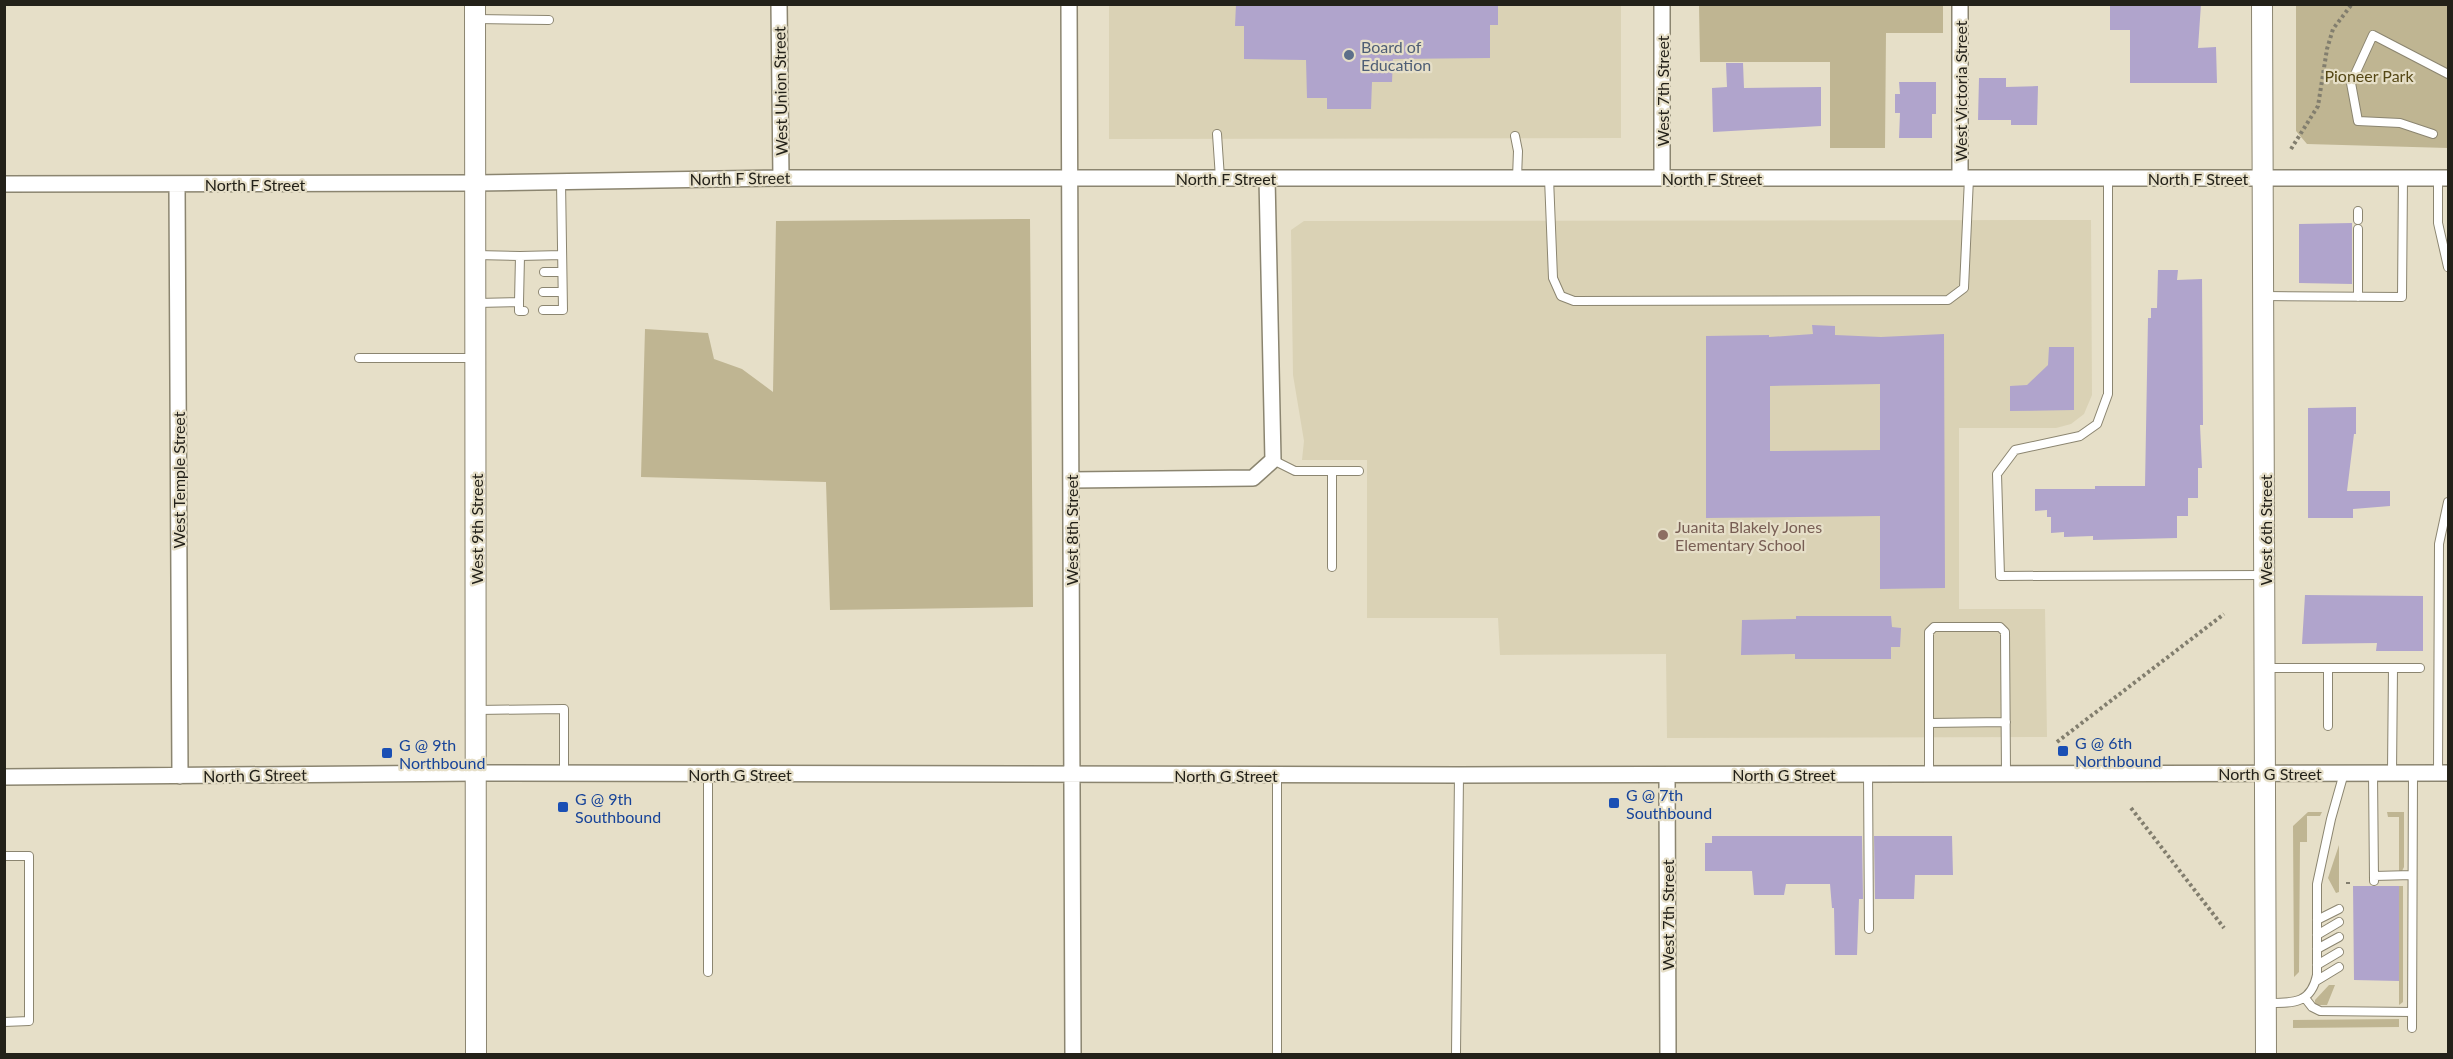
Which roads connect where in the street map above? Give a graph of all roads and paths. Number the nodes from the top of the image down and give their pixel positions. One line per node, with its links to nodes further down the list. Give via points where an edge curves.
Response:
1 (778, 4): 14 (street, West Union Street)
2 (1069, 4): 15 (street, West 8th Street)
3 (1662, 4): 20 (street, West 7th Street)
4 (1960, 4): 21 (street, West Victoria Street)
5 (2262, 4): 23 (street, West 6th Street)
6 (2352, 4): 13 (path, via 2333,29 2318,106)
7 (475, 12): 8 (lane); 27 (street, West 9th Street)
8 (549, 20)
9 (2448, 74): 11 (lane, via 2373,35 2351,82 2358,122 2400,123)
10 (1217, 134): 16 (lane)
11 (2433, 134)
12 (1515, 136): 18 (lane)
13 (2291, 149)
14 (781, 178): 15 (street, North F Street); 26 (street, North F Street)
15 (1069, 178): 16 (street, North F Street); 50 (street, West 8th Street)
16 (1220, 178): 17 (street, North F Street)
17 (1268, 178): 18 (street, North F Street); 47 (street)
18 (1517, 178): 19 (street, North F Street)
19 (1549, 178): 20 (street, North F Street); 21 (lane, via 1553,278 1562,296 1574,301 1948,300 1964,288)
20 (1662, 178): 21 (street, North F Street)
21 (1965, 178): 22 (street, North F Street)
22 (2108, 178): 23 (street, North F Street); 53 (lane, via 2108,394 2097,424 2080,436 2015,450 1997,474 2000,576)
23 (2263, 178): 24 (street, North F Street); 39 (street, West 6th Street)
24 (2403, 178): 25 (street, North F Street); 40 (lane, via 2402,297)
25 (2443, 178): 34 (lane, via 2438,223)
26 (561, 182): 27 (street, North F Street); 32 (lane)
27 (475, 183): 29 (street, North F Street); 31 (street, West 9th Street)
28 (4, 184): 29 (street, North F Street)
29 (177, 184): 80 (street, West Temple Street)
30 (2358, 220): 40 (lane)
31 (476, 255): 33 (lane); 42 (street, West 9th Street)
32 (562, 255): 33 (lane); 36 (lane)
33 (520, 256): 41 (lane)
34 (2448, 267)
35 (544, 272): 36 (lane)
36 (562, 272): 38 (lane)
37 (543, 292): 38 (lane)
38 (562, 292): 43 (lane, via 563,310)
39 (2264, 296): 40 (lane); 53 (street, West 6th Street)
40 (2358, 297)
41 (519, 302): 42 (lane); 44 (lane, via 519,311)
42 (476, 303): 46 (street, West 9th Street)
43 (543, 310)
44 (524, 311)
45 (359, 357): 46 (lane)
46 (476, 358): 59 (street, West 9th Street)
47 (1273, 460): 49 (lane, via 1295,471); 50 (street, via 1254,478)
48 (1359, 471): 49 (lane)
49 (1332, 472): 52 (lane)
50 (1071, 480): 75 (street, West 8th Street)
51 (2448, 502): 72 (lane, via 2439,544)
52 (1332, 567)
53 (2265, 574): 55 (street, West 6th Street)
54 (2224, 614): 63 (path)
55 (2266, 668): 56 (lane); 76 (street, West 6th Street)
56 (2328, 668): 57 (lane); 62 (lane)
57 (2393, 668): 58 (lane); 64 (lane)
58 (2421, 668)
59 (477, 710): 65 (street, West 9th Street); 73 (lane, via 564,710)
60 (2006, 722): 61 (lane); 61 (lane, via 2005,632 2000,627 1934,627 1929,632); 68 (lane)
61 (1929, 723): 67 (lane)
62 (2328, 726)
63 (2057, 742)
64 (2392, 772): 70 (street, North G Street); 71 (street, North G Street)
65 (477, 773): 73 (street, North G Street); 80 (street, North G Street); 103 (street, West 9th Street)
66 (1868, 773): 67 (street, North G Street); 79 (street, North G Street); 89 (lane)
67 (1929, 773): 68 (street, North G Street)
68 (2006, 773): 76 (street, North G Street)
69 (2344, 773): 70 (street, North G Street); 76 (street, North G Street); 86 (lane, via 2321,862)
70 (2373, 773): 84 (lane, via 2374,878)
71 (2413, 773): 72 (street, North G Street); 84 (lane)
72 (2443, 773)
73 (564, 774): 74 (street, North G Street)
74 (708, 774): 75 (street, North G Street); 96 (lane)
75 (1072, 774): 77 (street, North G Street); 104 (street, West 8th Street)
76 (2266, 774): 99 (street, West 6th Street)
77 (1277, 775): 78 (street, North G Street); 105 (lane)
78 (1459, 775): 79 (street, North G Street); 106 (lane)
79 (1667, 775): 107 (street, West 7th Street)
80 (180, 776): 81 (street, North G Street)
81 (4, 777)
82 (2131, 808): 88 (path)
83 (4, 856): 101 (lane, via 29,856 29,1021)
84 (2412, 875): 100 (lane)
85 (2339, 909): 86 (lane)
86 (2317, 920): 90 (lane)
87 (2339, 922): 90 (lane)
88 (2224, 928)
89 (1869, 929)
90 (2317, 935): 92 (lane)
91 (2339, 936): 92 (lane)
92 (2317, 949): 94 (lane)
93 (2339, 952): 94 (lane)
94 (2317, 964): 97 (lane)
95 (2339, 967): 97 (lane)
96 (708, 972)
97 (2316, 981): 98 (lane)
98 (2305, 998): 99 (lane, via 2294,1003); 100 (lane, via 2320,1011)
99 (2266, 1003): 108 (street, West 6th Street)
100 (2412, 1012): 102 (lane)
101 (4, 1022)
102 (2412, 1028)
103 (476, 1054)
104 (1073, 1054)
105 (1277, 1054)
106 (1456, 1054)
107 (1668, 1054)
108 (2266, 1054)

